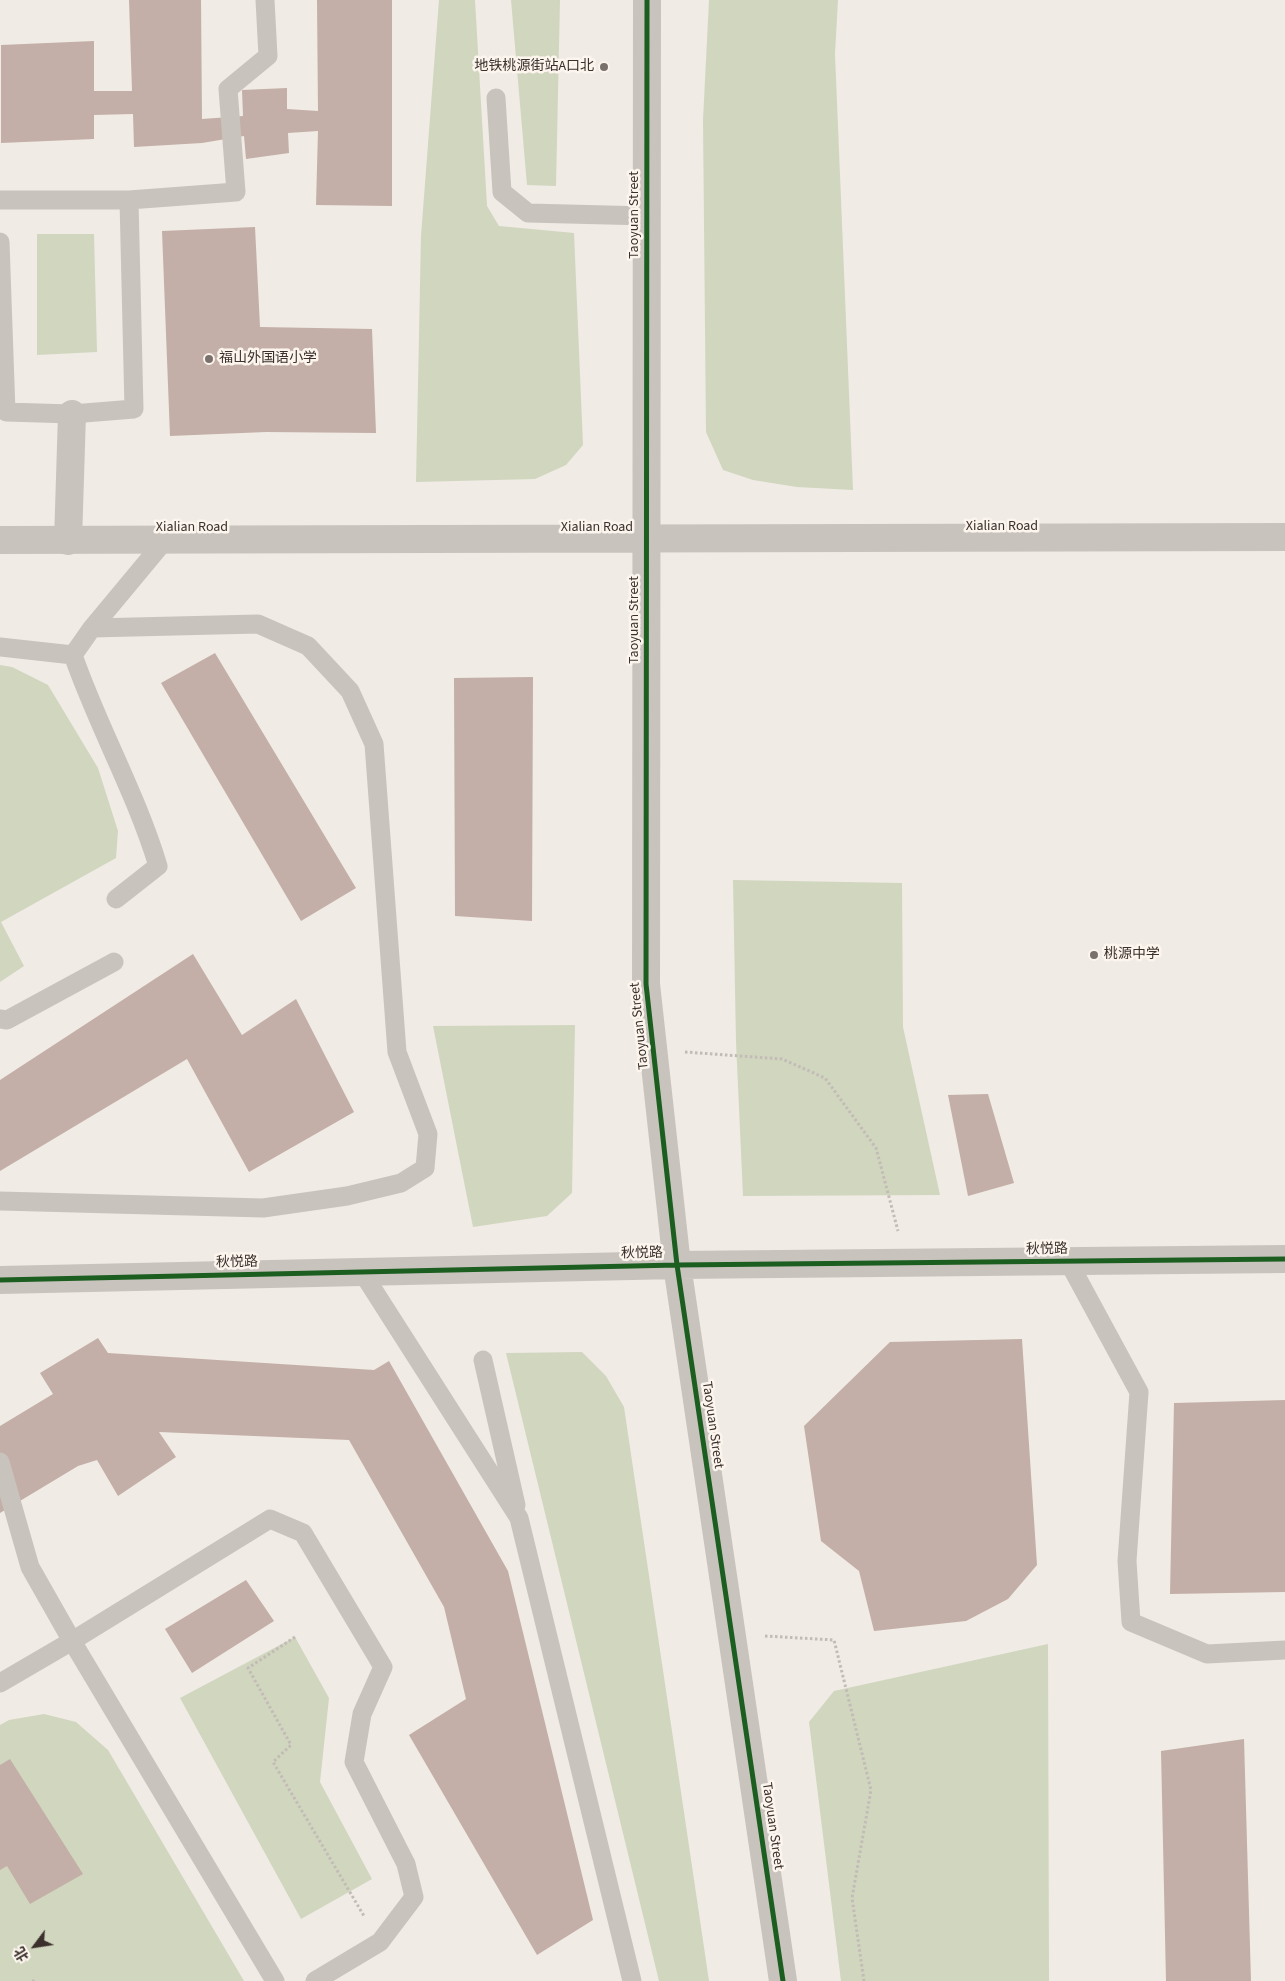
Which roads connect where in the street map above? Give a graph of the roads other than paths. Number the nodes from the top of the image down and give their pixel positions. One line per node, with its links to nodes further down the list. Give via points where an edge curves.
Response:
1 (266, 0): 5 (lane, via 268,56 228,89 236,192)
2 (647, 0): 6 (street, Taoyuan Street)
3 (496, 98): 6 (lane, via 502,192 528,214)
4 (0, 200): 5 (lane)
5 (129, 200): 8 (lane, via 134,409)
6 (647, 216): 11 (street, Taoyuan Street)
7 (0, 242): 8 (lane, via 6,412)
8 (72, 414): 13 (street)
9 (1285, 538): 11 (street, Xialian Road)
10 (166, 539): 11 (street, Xialian Road); 13 (street, Xialian Road); 14 (lane)
11 (646, 539): 23 (street, Taoyuan Street, via 646,984)
12 (0, 540): 13 (street, Xialian Road)
13 (68, 541)
14 (92, 628): 16 (lane); 20 (lane, via 258,624 308,646 350,691 374,744 397,1052 428,1134 425,1168 401,1182 347,1196 263,1208)
15 (0, 648): 16 (lane)
16 (73, 655): 17 (lane, via 83,685 148,831 158,866)
17 (116, 899)
18 (114, 962): 19 (lane, via 7,1020)
19 (0, 1019)
20 (0, 1200)
21 (1285, 1259): 22 (street, 秋悦路)
22 (1068, 1261): 23 (street, 秋悦路); 30 (lane, via 1138,1392 1127,1561 1130,1622 1206,1654)
23 (677, 1265): 24 (street, 秋悦路); 35 (street, Taoyuan Street)
24 (362, 1272): 25 (street, 秋悦路); 28 (lane)
25 (0, 1280)
26 (483, 1360): 28 (lane)
27 (0, 1462): 29 (lane, via 30,1567)
28 (519, 1518): 34 (lane)
29 (72, 1641): 31 (lane); 32 (lane); 33 (lane, via 270,1519 303,1533 384,1667 362,1714 354,1762 406,1864 414,1897 380,1942)
30 (1285, 1650)
31 (0, 1683)
32 (275, 1981)
33 (315, 1981)
34 (632, 1981)
35 (783, 1981)

